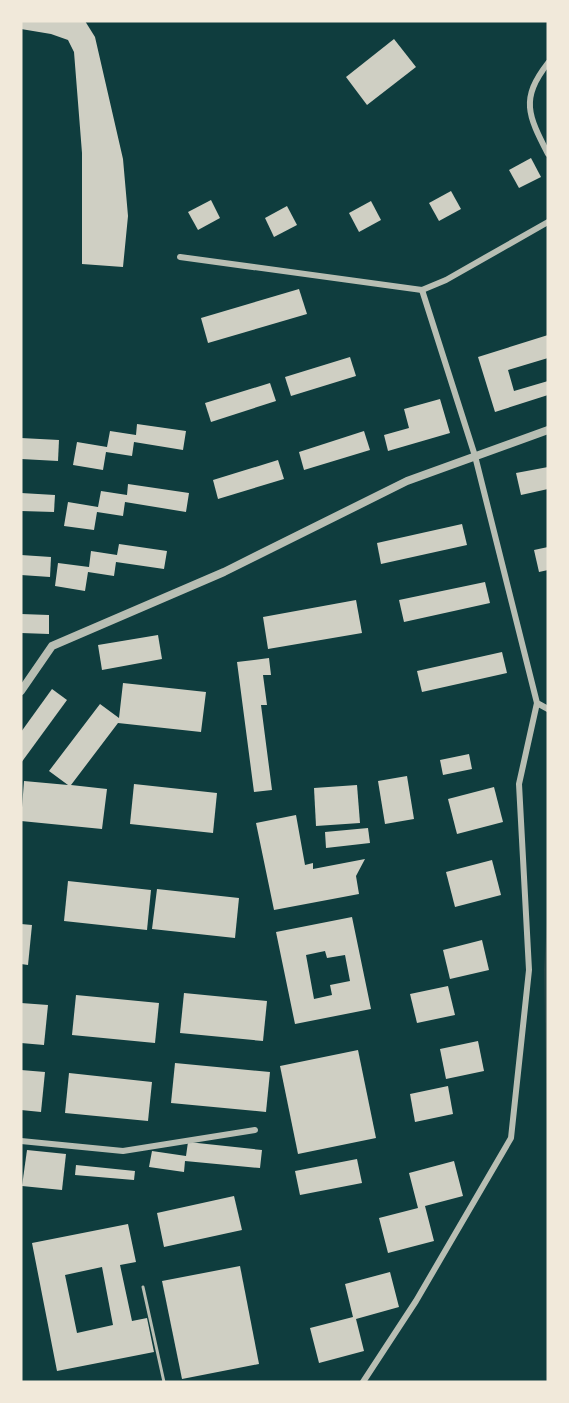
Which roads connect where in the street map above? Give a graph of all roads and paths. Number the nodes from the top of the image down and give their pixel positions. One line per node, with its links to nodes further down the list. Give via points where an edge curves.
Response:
1 (548, 63): 2 (street, via 530,90 529,107)
2 (548, 153)
3 (548, 222): 5 (street)
4 (180, 257): 5 (street)
5 (422, 290): 7 (street)
6 (548, 430): 7 (street)
7 (475, 456): 8 (street, via 408,481 224,572 52,646); 9 (street)
8 (21, 692)
9 (537, 703): 10 (street); 15 (street, via 519,784 530,970 511,1137 416,1302)
10 (548, 709)
11 (255, 1130): 12 (street, via 123,1151)
12 (21, 1141)
13 (143, 1287): 14 (lane)
14 (164, 1382)
15 (363, 1382)

